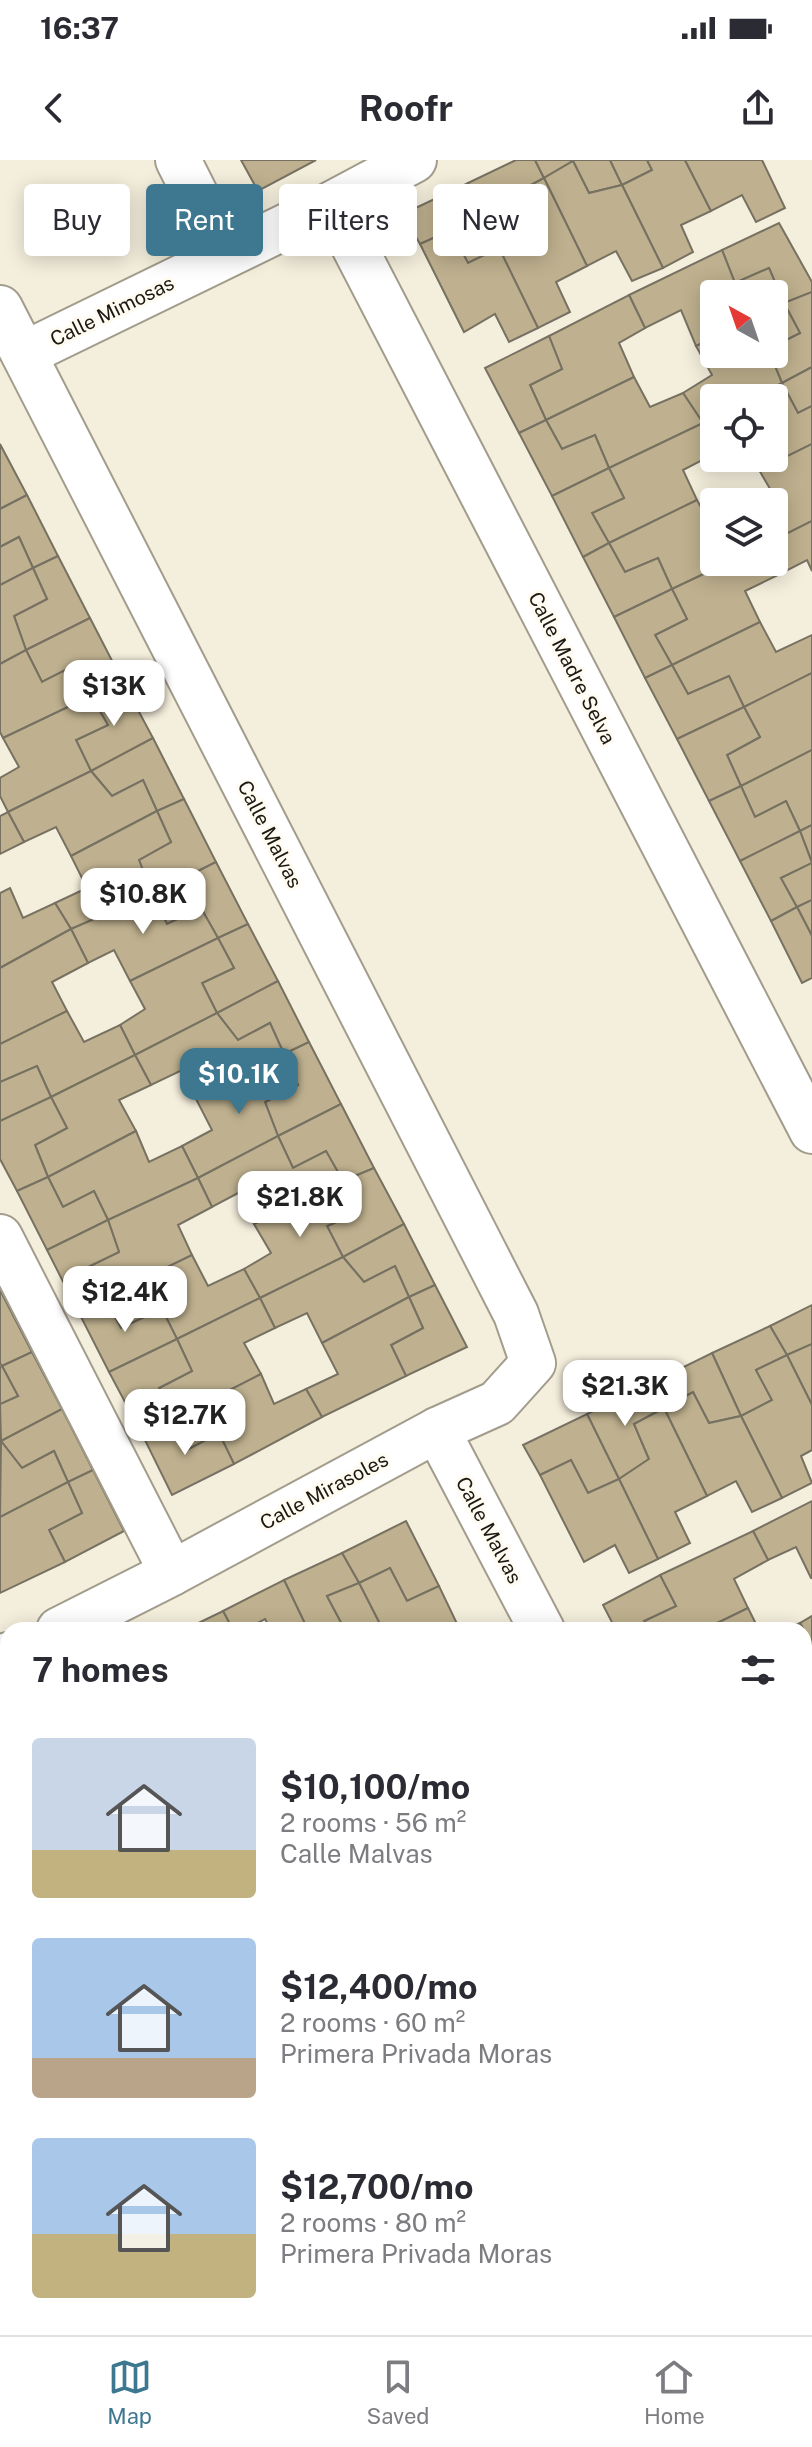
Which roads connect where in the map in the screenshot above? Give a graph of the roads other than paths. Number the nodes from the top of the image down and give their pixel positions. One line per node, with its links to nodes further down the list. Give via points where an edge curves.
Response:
1 (178, 160): 3 (street)
2 (414, 160): 4 (street, Calle Mimosas)
3 (190, 184)
4 (369, 184)
5 (224, 256): 8 (street, Calle Mimosas)
6 (359, 256): 9 (street, Calle Madre Selva)
7 (0, 308): 8 (street, Calle Malvas)
8 (24, 354): 11 (street, Calle Malvas)
9 (812, 1131)
10 (0, 1237): 13 (street)
11 (516, 1314): 12 (street, Calle Mirasoles, via 533,1363 497,1403)
12 (437, 1430): 13 (street, Calle Mirasoles); 15 (street, Calle Malvas)
13 (172, 1573): 14 (street, Calle Mirasoles)
14 (75, 1622)
15 (538, 1622)

